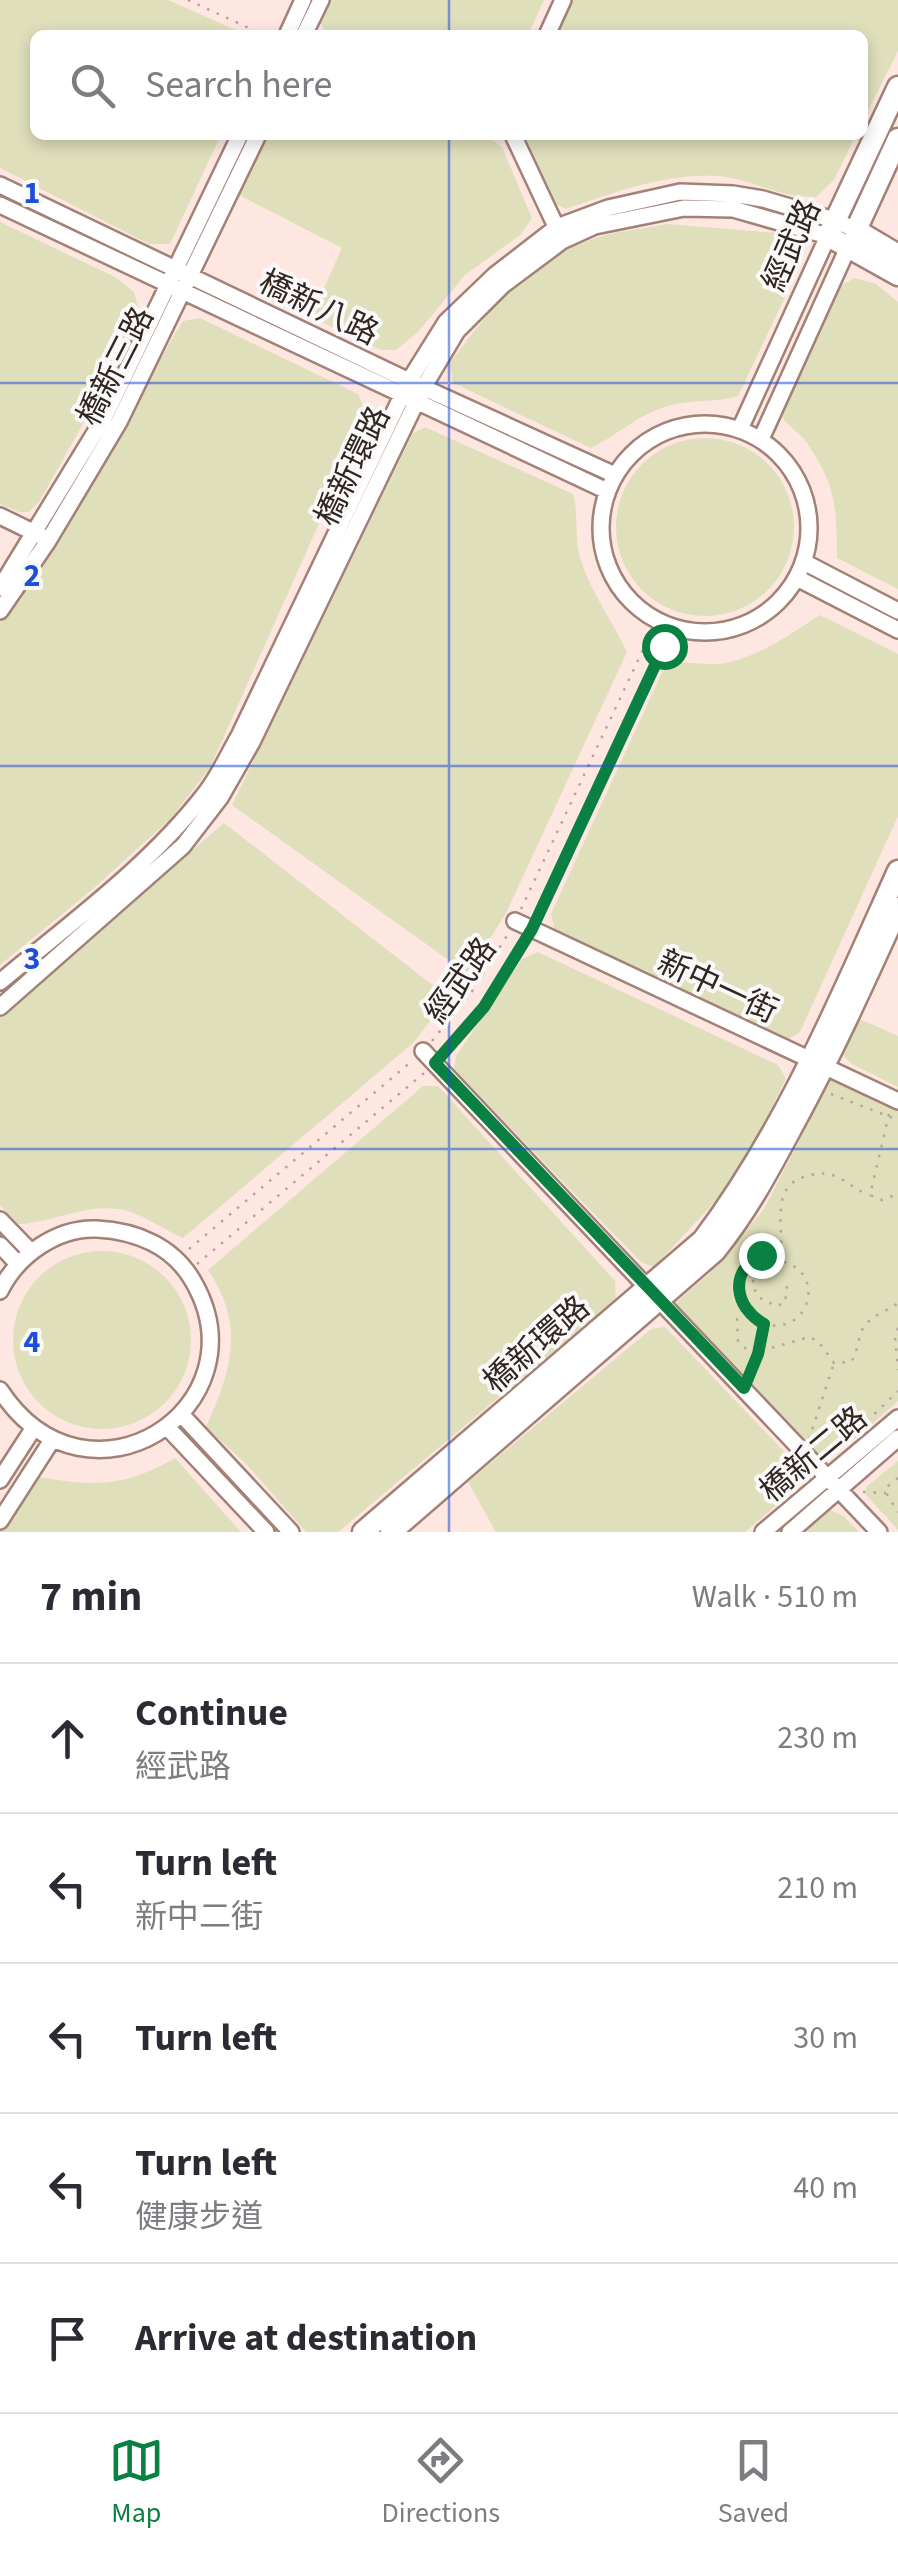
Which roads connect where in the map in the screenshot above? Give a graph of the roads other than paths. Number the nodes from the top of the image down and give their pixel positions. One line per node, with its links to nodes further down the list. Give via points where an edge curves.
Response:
1 (303, 0): 4 (street)
2 (321, 0): 5 (street)
3 (562, 0): 6 (street)
4 (300, 30)
5 (301, 30)
6 (548, 30)
7 (898, 87): 14 (street, 經武路)
8 (898, 139): 14 (street, 經武路)
9 (238, 140): 17 (street, 橋新三路)
10 (255, 140): 17 (street, 橋新三路)
11 (515, 140): 15 (street)
12 (0, 185): 17 (street, 橋新八路)
13 (0, 205): 19 (street, 橋新八路)
14 (841, 233): 15 (street, 橋新環路, via 733,209 684,208); 16 (street, 橋新環路); 18 (street, 橋新環路); 21 (street, 經武路); 22 (street, 經武路)
15 (559, 234): 20 (street, 橋新環路, via 458,332)
16 (898, 255)
17 (184, 272): 19 (street, 橋新三路); 20 (street, 橋新八路)
18 (898, 275)
19 (177, 288): 20 (street, 橋新八路); 26 (street, 橋新三路, via 120,422)
20 (413, 391): 23 (street, 橋新八路); 24 (street, 橋新八路); 36 (street, 橋新環路, via 207,792 137,867); 37 (street, 橋新環路, via 220,798 150,878)
21 (740, 429): 22 (street); 23 (street, via 704,423 669,430 638,448)
22 (761, 439): 27 (street, via 787,462 804,492 810,526)
23 (615, 475): 24 (street)
24 (608, 491): 28 (street, via 603,551 632,604 657,621 702,633 732,629 759,618)
25 (0, 516): 26 (street)
26 (42, 537): 29 (street, 橋新三路); 30 (street, 橋新三路)
27 (804, 562): 28 (street); 31 (street)
28 (797, 578): 32 (street)
29 (0, 588)
30 (0, 610)
31 (898, 611)
32 (898, 630)
33 (898, 871): 39 (street, 橋新環路)
34 (898, 908): 39 (street, 橋新環路)
35 (516, 921): 39 (street, 新中一街)
36 (0, 982)
37 (0, 1007)
38 (429, 1057): 46 (street)
39 (819, 1064): 40 (street, 新中一街); 46 (street, 橋新環路, via 746,1212 715,1251)
40 (898, 1101)
41 (0, 1220): 43 (street)
42 (0, 1246): 44 (street)
43 (32, 1252): 44 (street); 48 (street, via 59,1236 121,1230 176,1259 201,1294 210,1345 196,1394)
44 (18, 1264): 45 (street)
45 (0, 1291)
46 (654, 1295): 54 (street); 60 (street, 橋新環路); 61 (street, 橋新環路)
47 (0, 1390): 51 (street)
48 (180, 1414): 50 (street); 59 (street)
49 (898, 1418): 54 (street, 橋新二路)
50 (167, 1427): 53 (street, via 124,1448 75,1448); 58 (street)
51 (34, 1429): 53 (street); 55 (street)
52 (898, 1438): 56 (street, 橋新二路)
53 (52, 1440): 57 (street)
54 (827, 1478): 56 (street); 62 (street, 橋新二路)
55 (0, 1480)
56 (839, 1490): 63 (street, 橋新二路); 64 (street)
57 (0, 1521)
58 (266, 1532)
59 (291, 1532)
60 (364, 1532)
61 (391, 1532)
62 (763, 1532)
63 (790, 1532)
64 (878, 1532)

